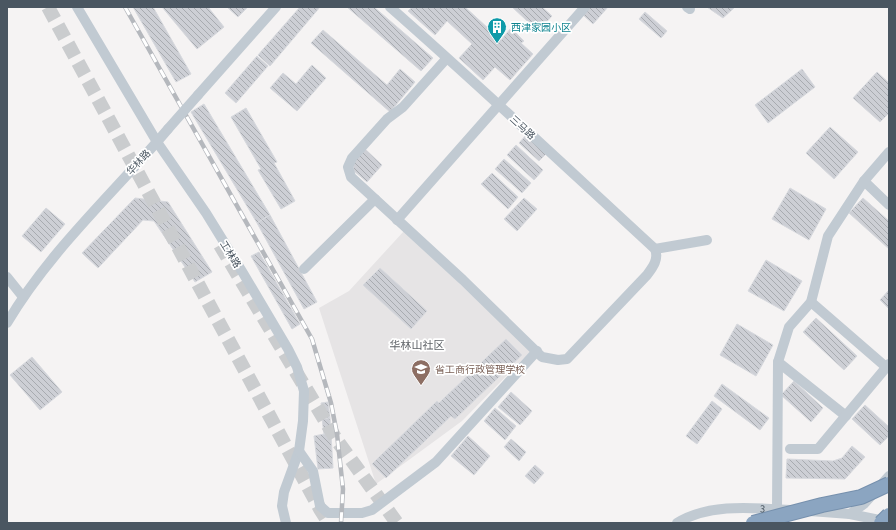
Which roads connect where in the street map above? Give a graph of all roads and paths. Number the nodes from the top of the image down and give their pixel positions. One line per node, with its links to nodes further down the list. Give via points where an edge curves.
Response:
1 (77, 7): 7 (street, 工林路)
2 (276, 7): 7 (street, 华林路, bridge)
3 (390, 7): 5 (street, 三马路)
4 (585, 7): 6 (street)
5 (447, 58): 6 (street, 三马路); 10 (street, via 352,158 348,167 351,177)
6 (498, 104): 12 (street); 14 (street, 三马路)
7 (157, 142): 17 (street, 华林路, via 115,186); 25 (street, 工林路, via 206,213 297,368 304,391)
8 (889, 152): 9 (street)
9 (864, 181): 11 (street); 18 (street, via 828,236)
10 (375, 199): 12 (street); 15 (street)
11 (889, 205)
12 (397, 220): 20 (street)
13 (707, 240): 14 (street)
14 (655, 249): 20 (street, via 655,264 647,275 567,359 542,357)
15 (304, 269)
16 (7, 277): 17 (street)
17 (23, 297): 19 (street, 华林路)
18 (811, 302): 21 (street, via 789,327); 22 (street)
19 (7, 323)
20 (537, 352): 25 (street, via 436,462 372,510 362,513 328,513 320,506 313,471)
21 (778, 362): 23 (street); 28 (street)
22 (888, 365): 23 (street)
23 (846, 416): 24 (street, via 818,449)
24 (790, 448)
25 (299, 451): 31 (street, 工林路, via 284,492 282,506)
26 (889, 476): 29 (street, via 864,504)
27 (889, 484): 33 (highway, bridge, via 861,497)
28 (777, 509): 29 (street, 3); 32 (street, 3, via 717,510 699,513)
29 (850, 514): 30 (street)
30 (886, 520)
31 (286, 523)
32 (677, 523)
33 (753, 523)

